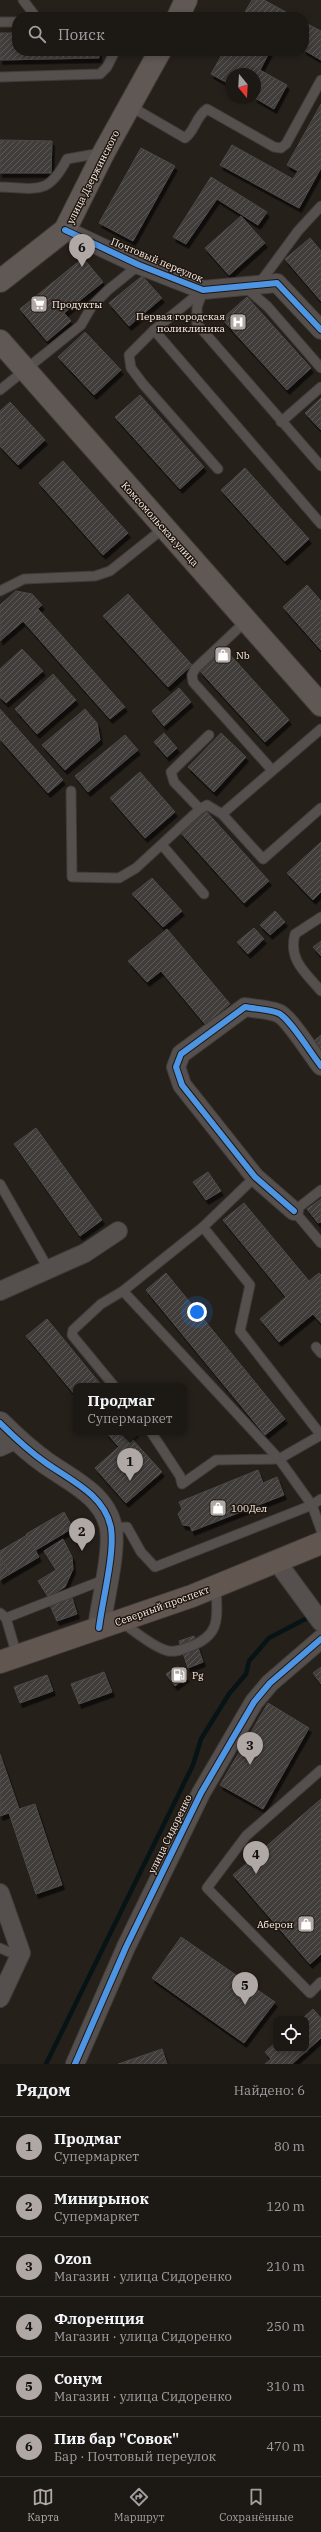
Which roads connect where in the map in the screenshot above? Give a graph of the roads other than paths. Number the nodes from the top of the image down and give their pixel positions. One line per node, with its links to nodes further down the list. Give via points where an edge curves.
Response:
1 (23, 0): 3 (lane)
2 (186, 0): 4 (main road)
3 (32, 12)
4 (180, 12)
5 (0, 22): 6 (lane)
6 (12, 22)
7 (112, 56): 9 (lane, via 100,74)
8 (157, 56): 11 (main road, улица Дзержинского)
9 (0, 77)
10 (321, 80): 11 (lane, via 286,144 281,148 274,147 206,109 185,138)
11 (130, 106): 12 (main road, улица Дзержинского)
12 (104, 152): 13 (lane, via 67,159 58,177 51,184 40,188); 15 (main road, улица Дзержинского)
13 (0, 187)
14 (321, 206): 18 (lane)
15 (65, 230): 16 (street, Почтовый переулок); 17 (main road, улица Дзержинского)
16 (139, 265): 19 (street, Почтовый переулок); 24 (lane, via 92,306 81,325)
17 (0, 281)
18 (252, 285): 19 (street, Почтовый переулок); 21 (street, Почтовый переулок, via 277,283); 23 (lane, via 268,308)
19 (203, 290): 20 (lane); 27 (lane, via 197,307 197,324)
20 (154, 330): 29 (lane, via 129,355 132,368); 30 (lane)
21 (321, 330)
22 (0, 341): 24 (main road, Комсомольская улица)
23 (321, 368)
24 (24, 370): 26 (lane); 31 (main road, Комсомольская улица)
25 (321, 387): 27 (lane)
26 (0, 390)
27 (281, 422): 28 (lane)
28 (321, 466)
29 (218, 469)
30 (321, 524)
31 (164, 528): 32 (lane, via 110,571 95,576 24,579); 33 (main road, Комсомольская улица)
32 (0, 591)
33 (246, 620): 34 (main road, Комсомольская улица); 37 (lane, via 195,668 193,682)
34 (321, 705)
35 (321, 729): 37 (lane)
36 (209, 735): 40 (lane, via 170,772 174,782)
37 (272, 770): 41 (lane)
38 (71, 790): 42 (lane, via 72,877 119,878 136,868)
39 (321, 808): 41 (lane, via 263,859)
40 (200, 809): 41 (lane, via 207,806); 42 (lane)
41 (222, 814)
42 (162, 844): 43 (lane)
43 (204, 894)
44 (321, 917): 45 (lane, via 295,934 291,948 296,960)
45 (321, 991)
46 (321, 1066): 47 (street, via 280,1013 245,1007 181,1054 176,1067 182,1085)
47 (255, 1177): 50 (street); 51 (lane)
48 (0, 1184): 54 (lane)
49 (321, 1190): 50 (lane)
50 (294, 1211): 53 (lane)
51 (203, 1226): 56 (lane); 60 (lane, via 250,1285 240,1331)
52 (118, 1231): 54 (street, via 86,1253)
53 (321, 1243)
54 (49, 1270): 55 (street)
55 (0, 1291)
56 (122, 1292): 57 (lane, via 101,1304 75,1325 72,1335); 62 (lane)
57 (112, 1383)
58 (0, 1422): 61 (street)
59 (153, 1435): 62 (lane, via 180,1476 182,1484 216,1460)
60 (321, 1435): 62 (lane)
61 (8, 1443): 65 (street, via 86,1489 103,1509)
62 (279, 1459): 64 (lane)
63 (321, 1499): 64 (lane)
64 (312, 1505): 65 (lane, via 155,1567 141,1552 127,1528); 66 (lane)
65 (111, 1528): 69 (street, via 111,1553)
66 (321, 1530)
67 (321, 1543): 68 (main road, Северный проспект)
68 (277, 1562): 70 (main road, Северный проспект); 73 (street)
69 (106, 1579): 71 (lane); 74 (street)
70 (216, 1587): 72 (main road, Северный проспект); 72 (lane, via 217,1618 210,1636 202,1642 177,1651 166,1650)
71 (3, 1616): 76 (lane)
72 (120, 1621): 74 (main road, Северный проспект)
73 (320, 1621)
74 (99, 1628): 76 (main road, Северный проспект)
75 (321, 1639): 83 (street, улица Сидоренко, via 270,1683 254,1702 201,1793 126,1946)
76 (9, 1659)
77 (321, 1770): 81 (lane, via 246,1836 207,1888 310,1993)
78 (0, 1893): 80 (street)
79 (0, 1948): 80 (lane)
80 (22, 1953): 82 (street)
81 (321, 1982)
82 (0, 1998)
83 (75, 2064)

